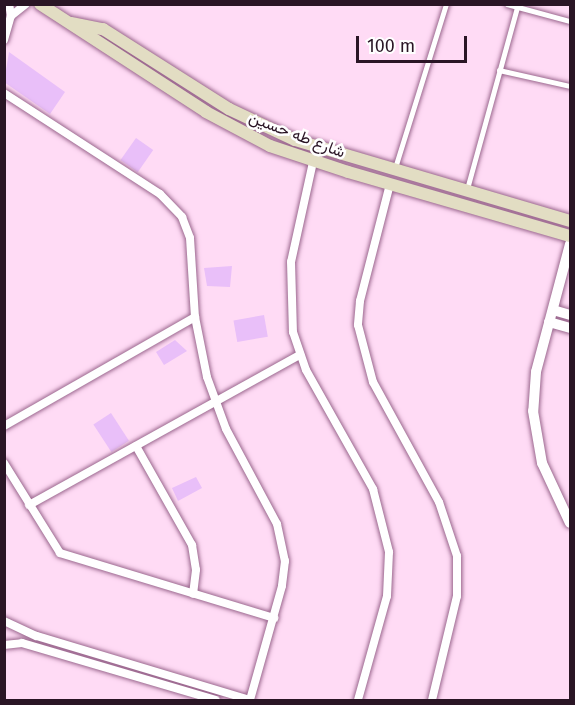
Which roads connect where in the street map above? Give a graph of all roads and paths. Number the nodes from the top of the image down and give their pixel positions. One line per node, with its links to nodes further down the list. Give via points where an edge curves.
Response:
1 (9, 4): 7 (street)
2 (26, 4): 7 (street)
3 (40, 4): 9 (main road, شارع طه حسين)
4 (446, 4): 15 (lane)
5 (507, 4): 6 (lane)
6 (518, 6): 8 (lane); 11 (lane)
7 (11, 16): 10 (street)
8 (570, 21)
9 (68, 22): 14 (main road, شارع طه حسين, via 221,121); 15 (main road, شارع طه حسين, via 103,29 250,120 317,148)
10 (4, 40)
11 (499, 70): 12 (lane); 17 (lane)
12 (570, 86)
13 (4, 93): 23 (street, via 174,207 190,238)
14 (313, 162): 16 (main road, شارع طه حسين); 26 (street, via 289,285)
15 (394, 170): 17 (main road, شارع طه حسين)
16 (390, 184): 19 (main road, شارع طه حسين); 40 (street, via 360,301 358,326 363,357 373,382 440,502 457,556 457,596)
17 (467, 189): 18 (main road, شارع طه حسين)
18 (570, 220)
19 (570, 236)
20 (570, 244): 21 (street)
21 (553, 310): 22 (street); 24 (street)
22 (570, 315)
23 (195, 317): 27 (street); 28 (street)
24 (549, 322): 25 (street); 32 (street, via 536,372 534,429 548,480)
25 (570, 328)
26 (300, 355): 27 (street); 39 (street, via 373,489 387,531 387,596)
27 (214, 402): 29 (street); 34 (street, via 281,536 284,574)
28 (4, 426)
29 (136, 446): 31 (street); 33 (street, via 192,545 196,570)
30 (4, 463): 31 (street)
31 (29, 505): 33 (street, via 53,547 68,558)
32 (570, 524)
33 (193, 594): 34 (street)
34 (273, 618): 38 (street)
35 (4, 621): 38 (street, via 36,636)
36 (4, 645): 37 (street, via 22,643)
37 (216, 700)
38 (250, 700)
39 (358, 700)
40 (432, 700)

